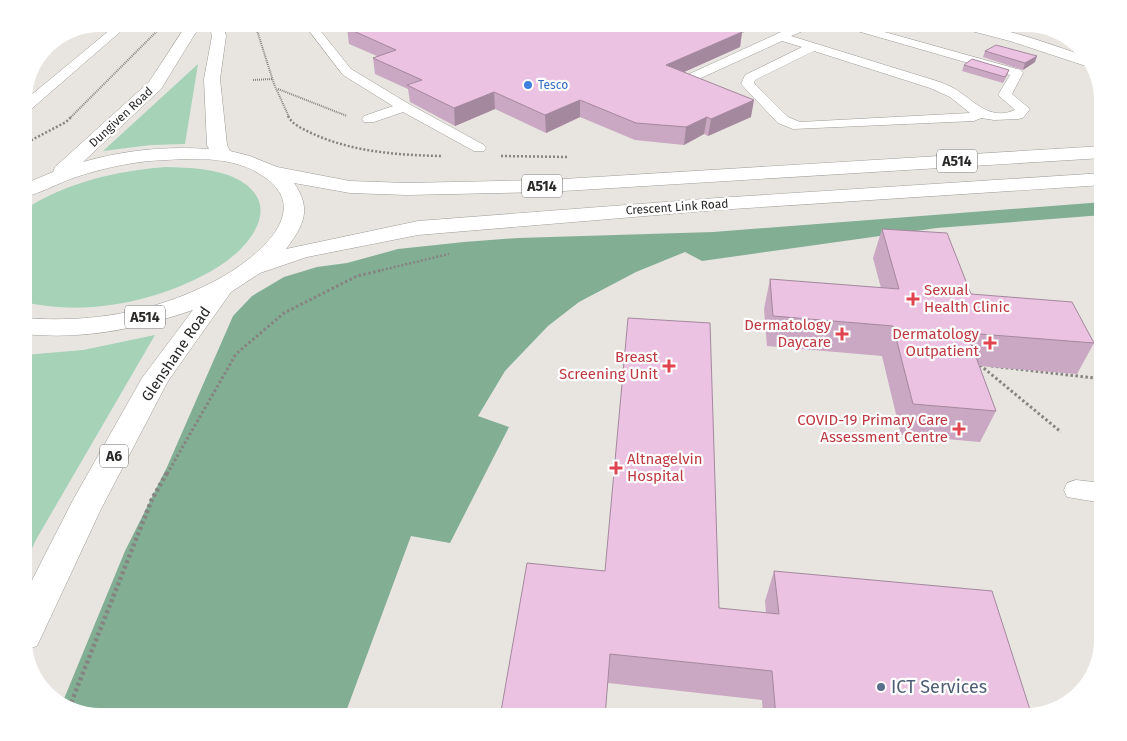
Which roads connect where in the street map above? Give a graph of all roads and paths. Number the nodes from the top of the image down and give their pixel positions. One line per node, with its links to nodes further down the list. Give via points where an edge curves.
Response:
1 (112, 33): 18 (lane)
2 (155, 33): 22 (path, via 66,122)
3 (188, 33): 27 (main road, Dungiven Road, via 155,85)
4 (218, 33): 25 (main road, via 212,79 218,145)
5 (258, 33): 15 (path)
6 (317, 33): 19 (lane, via 348,72)
7 (784, 33): 11 (lane)
8 (876, 33): 20 (lane, via 1016,73 1005,95 1023,109 1018,115)
9 (995, 33): 12 (main road)
10 (1023, 33): 12 (main road)
11 (788, 34): 13 (lane); 16 (lane)
12 (1015, 38): 14 (main road)
13 (812, 47): 20 (lane, via 935,85 955,94); 20 (lane, via 750,78 747,84 783,120 798,126 974,117)
14 (1080, 60)
15 (272, 79): 17 (path); 21 (path, via 277,89 351,117)
16 (690, 79)
17 (253, 80)
18 (33, 100)
19 (404, 107): 21 (lane); 23 (lane)
20 (978, 113)
21 (369, 119)
22 (33, 139)
23 (479, 148)
24 (1094, 153): 26 (main road, Crescent Link Road / A514, via 528,186 350,188)
25 (223, 156): 26 (main road, A514, via 246,160); 27 (main road, A514, via 179,153 138,156 96,164)
26 (274, 173): 31 (main road, A514, via 291,191 294,214 283,240)
27 (55, 177): 29 (main road, A514)
28 (1094, 180): 31 (main road, Crescent Link Road / A514, via 717,204 418,228 302,251)
29 (33, 187)
30 (452, 253): 41 (path, via 357,276 284,313 236,354 152,499)
31 (255, 267): 32 (main road, A514)
32 (221, 288): 33 (main road, A514, via 148,316 67,328); 40 (main road, Glenshane Road / A6, via 156,378 85,509)
33 (33, 326)
34 (973, 363): 35 (path)
35 (980, 366): 36 (path); 37 (path)
36 (1094, 377)
37 (1061, 432)
38 (1076, 490): 39 (lane)
39 (1094, 492)
40 (33, 616)
41 (72, 702)

